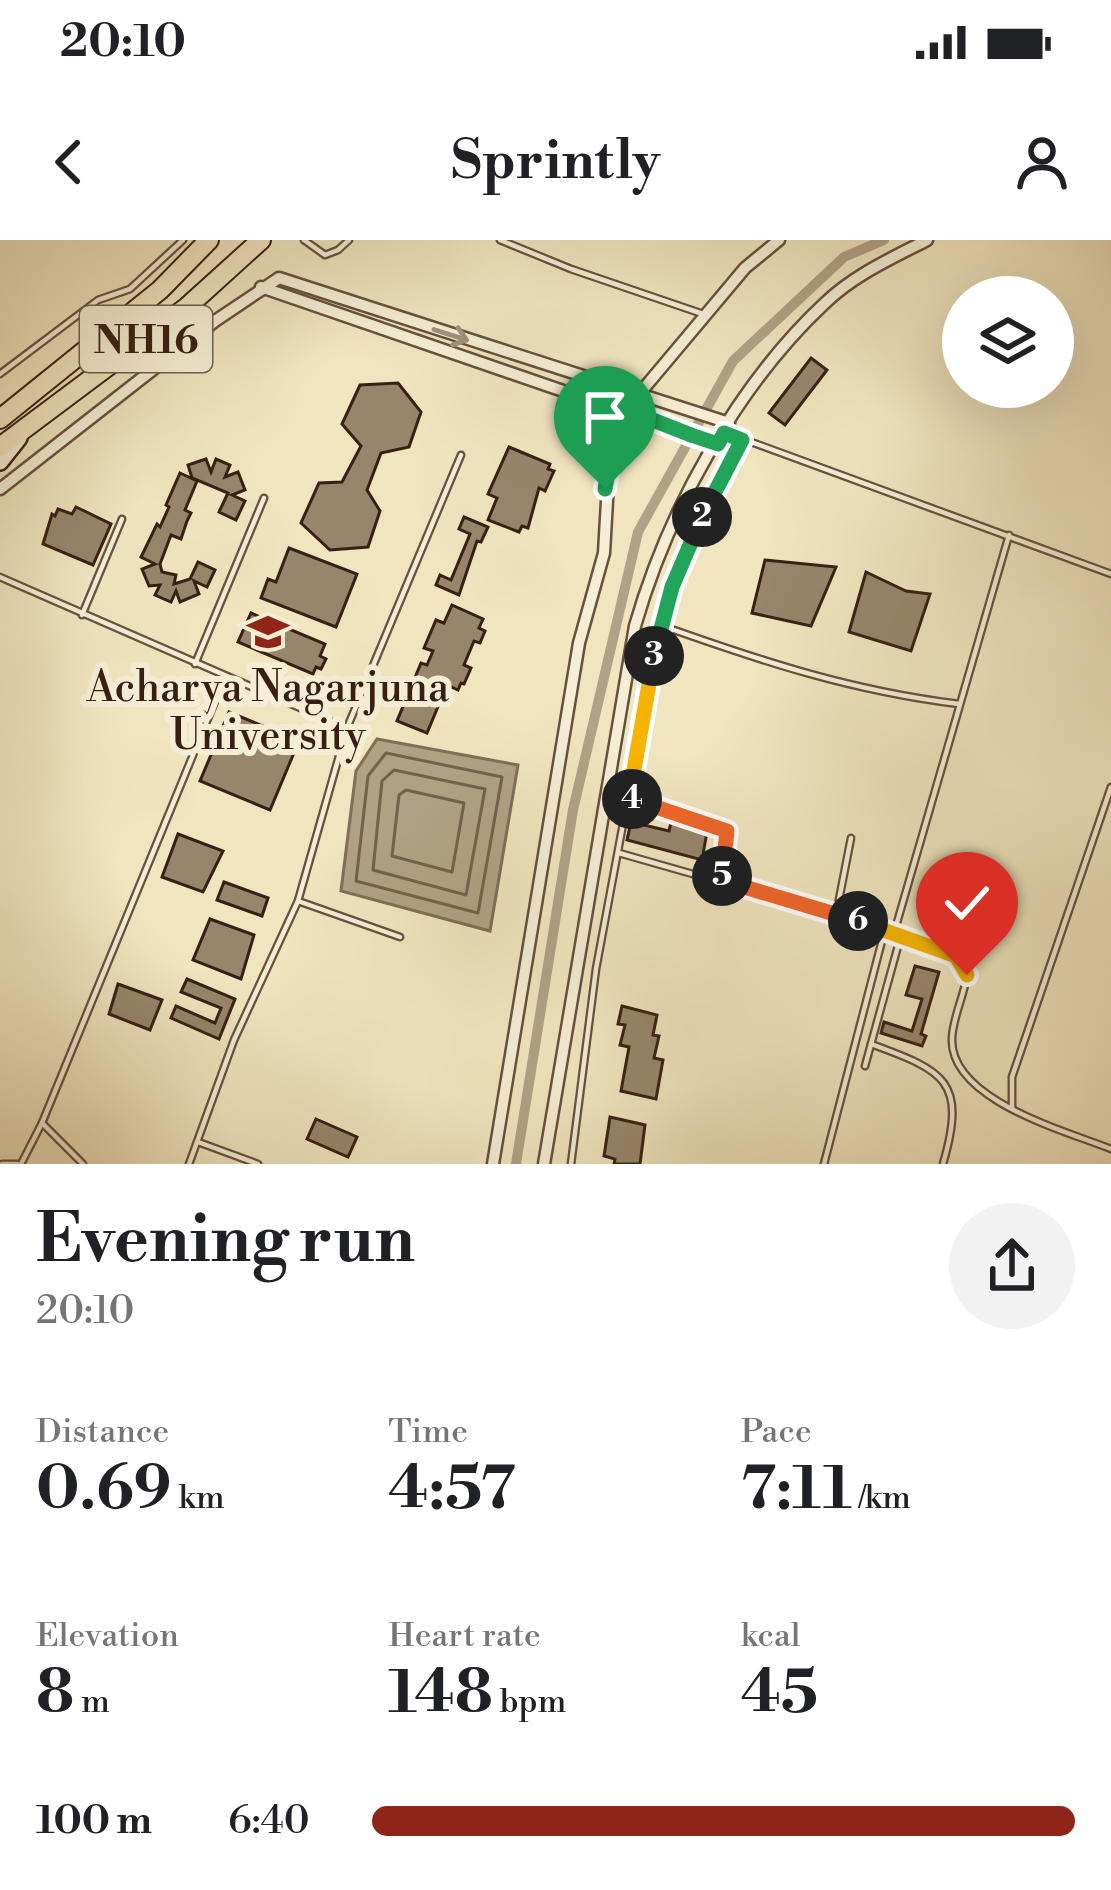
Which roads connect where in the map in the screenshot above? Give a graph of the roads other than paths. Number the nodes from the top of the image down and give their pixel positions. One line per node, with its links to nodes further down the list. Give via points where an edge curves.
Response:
1 (183, 240): 11 (lane, via 130,289 98,300)
2 (209, 240): 14 (highway, NH16, via 160,290)
3 (261, 240): 15 (highway, NH16, via 187,308)
4 (304, 240): 5 (lane, via 325,255)
5 (349, 240)
6 (500, 240): 10 (lane)
7 (779, 240): 10 (street)
8 (927, 240): 16 (street, via 827,300 776,354)
9 (261, 286): 12 (street, one-way to 12, via 291,280); 13 (street); 21 (street)
10 (704, 314): 12 (street)
11 (0, 374)
12 (645, 395): 13 (street); 16 (street, via 715,418)
13 (635, 413): 16 (street, via 699,439); 54 (street, via 606,479 604,553 579,643)
14 (0, 415)
15 (24, 431): 18 (highway, NH16); 20 (main road)
16 (724, 433): 17 (lane); 55 (street, via 680,506 635,626)
17 (742, 440): 24 (lane); 28 (lane)
18 (0, 447)
19 (461, 455): 32 (lane)
20 (0, 462)
21 (0, 490)
22 (264, 498): 29 (lane)
23 (122, 519): 27 (lane)
24 (1009, 535): 25 (lane); 31 (lane)
25 (1111, 574)
26 (0, 577): 27 (lane)
27 (82, 615): 29 (lane)
28 (660, 625): 31 (lane, via 850,687); 34 (lane)
29 (195, 664): 30 (lane)
30 (225, 676): 32 (lane); 46 (lane)
31 (959, 704): 41 (lane)
32 (346, 728): 38 (lane)
33 (1111, 787): 45 (lane, via 1012,1077)
34 (629, 798): 36 (lane); 37 (lane, via 727,831)
35 (850, 838): 39 (lane)
36 (619, 853): 37 (lane); 56 (lane)
37 (721, 880): 39 (lane)
38 (298, 901): 42 (lane); 47 (lane)
39 (836, 915): 40 (lane)
40 (885, 929): 41 (lane); 57 (lane)
41 (897, 934): 43 (lane); 45 (lane, via 964,964 956,1060 980,1091)
42 (400, 937)
43 (871, 1044): 44 (lane); 58 (lane, via 925,1065 949,1092 955,1125)
44 (865, 1066)
45 (1012, 1108): 48 (lane)
46 (42, 1123): 50 (lane); 51 (lane)
47 (198, 1142): 52 (lane); 53 (lane)
48 (1111, 1149)
49 (2, 1164): 50 (lane)
50 (19, 1164)
51 (83, 1164)
52 (189, 1164)
53 (258, 1164)
54 (493, 1164)
55 (544, 1164)
56 (572, 1164)
57 (824, 1164)
58 (944, 1164)

